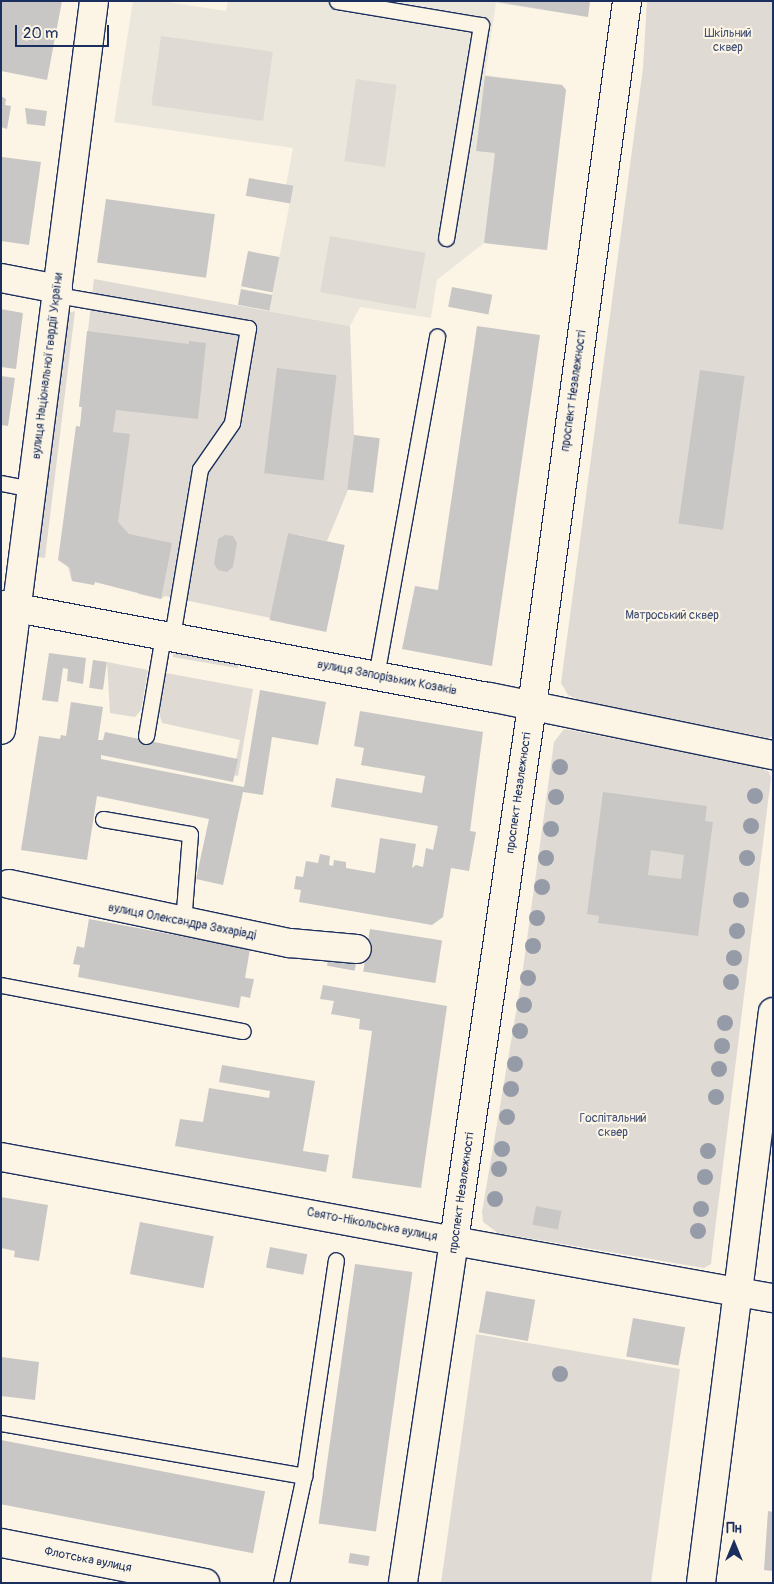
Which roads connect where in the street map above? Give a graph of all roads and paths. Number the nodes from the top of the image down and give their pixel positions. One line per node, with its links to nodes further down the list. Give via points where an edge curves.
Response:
1 (94, 1): 6 (main road, вулиця Національної гвардії України)
2 (337, 1): 4 (lane, via 482,25)
3 (627, 1): 13 (main road, проспект Незалежності)
4 (446, 238)
5 (1, 278): 6 (main road)
6 (58, 292): 9 (main road, вулиця Національної гвардії України); 11 (lane, via 248,328 232,423 200,469)
7 (437, 336): 12 (lane)
8 (1, 483): 9 (lane)
9 (32, 489): 10 (main road, вулиця Національної гвардії України)
10 (9, 606): 11 (main road, вулиця Запорізьких Козаків); 14 (main road, вулиця Національної гвардії України)
11 (168, 636): 12 (main road, вулиця Запорізьких Козаків); 15 (lane)
12 (376, 676): 13 (main road, вулиця Запорізьких Козаків)
13 (532, 706): 16 (main road, вулиця Запорізьких Козаків); 25 (main road, проспект Незалежності)
14 (1, 730)
15 (146, 736)
16 (773, 755)
17 (103, 819): 19 (lane, via 190,834)
18 (4, 882): 19 (main road, вулиця Олександра Захаріаді)
19 (183, 922): 20 (main road, вулиця Олександра Захаріаді, via 290,943)
20 (357, 949)
21 (1, 985): 23 (lane)
22 (773, 1012): 27 (main road)
23 (243, 1031)
24 (1, 1158): 25 (main road, Свято-Нікольська вулиця)
25 (454, 1241): 27 (main road, Свято-Нікольська вулиця); 34 (main road, проспект Незалежності)
26 (336, 1260): 30 (lane)
27 (738, 1292): 28 (main road, Свято-Нікольська вулиця); 35 (main road)
28 (773, 1298)
29 (1, 1423): 30 (lane)
30 (304, 1476): 33 (lane)
31 (1, 1543): 32 (main road, Флотська вулиця)
32 (205, 1583)
33 (281, 1583)
34 (403, 1583)
35 (701, 1583)

